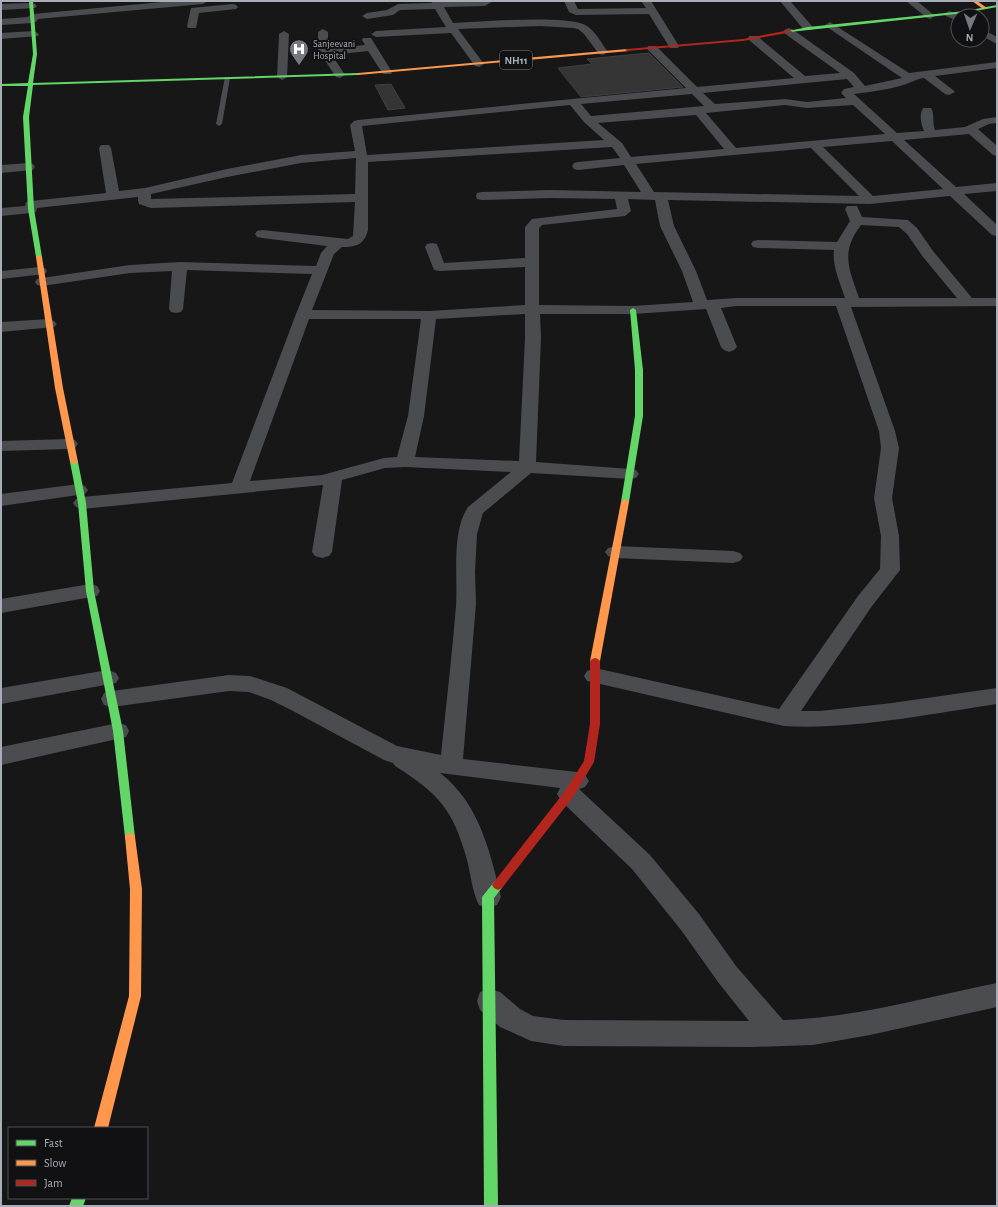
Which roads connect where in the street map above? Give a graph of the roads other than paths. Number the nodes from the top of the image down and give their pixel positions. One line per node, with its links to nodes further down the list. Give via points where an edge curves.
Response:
1 (203, 1): 18 (street)
2 (488, 1): 9 (street)
3 (569, 1): 14 (street, via 572,10 576,12)
4 (646, 1): 14 (street)
5 (785, 1): 24 (street)
6 (911, 1): 16 (street)
7 (974, 1): 13 (main road)
8 (31, 3): 12 (street); 18 (main road)
9 (437, 4): 15 (street, via 398,7 392,12); 23 (street)
10 (997, 6): 13 (main road, NH11)
11 (233, 7): 22 (street, via 194,10)
12 (1, 8)
13 (985, 8)
14 (653, 11): 33 (street)
15 (367, 16)
16 (930, 16): 17 (main road, NH11); 21 (main road, NH11)
17 (950, 16)
18 (33, 19): 20 (street); 28 (main road)
19 (409, 21): 27 (street)
20 (1, 22)
21 (830, 25): 24 (main road, NH11); 44 (street)
22 (192, 26)
23 (452, 28): 27 (street); 35 (street, via 570,24 583,28); 37 (street)
24 (808, 28): 25 (main road, NH11)
25 (788, 31): 31 (main road, NH11); 42 (street)
26 (323, 32): 36 (street)
27 (413, 32): 32 (street)
28 (34, 34): 30 (street); 47 (main road)
29 (284, 34): 43 (street)
30 (1, 36)
31 (753, 38): 33 (main road, NH11); 46 (street)
32 (372, 40): 36 (street); 39 (street)
33 (674, 46): 34 (main road, NH11)
34 (652, 48): 35 (main road, NH11); 50 (street)
35 (603, 52): 37 (main road, NH11)
36 (325, 53): 41 (street)
37 (479, 64): 39 (main road, NH11)
38 (997, 65): 40 (street)
39 (387, 72): 41 (main road, NH11)
40 (925, 74): 44 (street); 51 (street)
41 (340, 75): 43 (main road, NH11)
42 (850, 75): 46 (street); 49 (street)
43 (282, 77): 45 (main road, NH11)
44 (907, 77): 49 (street, via 910,78 901,82)
45 (227, 78): 47 (main road, NH11); 58 (lane)
46 (803, 80): 50 (street)
47 (32, 84): 48 (main road, NH11); 70 (main road, via 26,117)
48 (1, 85)
49 (862, 89): 52 (street, via 848,91)
50 (694, 90): 53 (street); 54 (street)
51 (949, 92)
52 (855, 101): 54 (street, via 807,105 785,102); 61 (street)
53 (573, 102): 56 (street); 67 (street, via 358,123 356,125)
54 (706, 110): 56 (street); 65 (street, via 700,114)
55 (927, 110): 60 (street, via 927,125)
56 (588, 120): 62 (street)
57 (997, 120): 59 (street, via 973,126)
58 (219, 124)
59 (971, 130): 60 (street); 66 (street)
60 (931, 134): 61 (street)
61 (896, 137): 63 (street); 73 (street)
62 (615, 143): 67 (street); 68 (street)
63 (814, 145): 65 (street); 81 (street)
64 (106, 148): 75 (street)
65 (733, 152): 68 (street)
66 (997, 152)
67 (362, 157): 74 (street, via 301,160 227,173); 79 (street)
68 (627, 162): 69 (street); 78 (street)
69 (578, 166)
70 (29, 167): 71 (street); 82 (main road)
71 (1, 169)
72 (997, 188): 73 (street)
73 (954, 191): 81 (street); 85 (street)
74 (145, 192): 75 (street); 79 (street, via 144,201 151,204)
75 (113, 195): 82 (street)
76 (620, 195): 77 (street); 78 (street); 91 (street, via 624,211 620,213 534,224)
77 (482, 196)
78 (655, 196): 80 (street); 99 (street)
79 (361, 198): 87 (street, via 361,230 358,238 351,243)
80 (848, 200): 81 (street); 84 (street)
81 (870, 200)
82 (31, 207): 83 (street); 95 (main road)
83 (1, 212)
84 (857, 220): 89 (street, via 848,230); 96 (street, via 903,223)
85 (997, 232)
86 (262, 234): 87 (street)
87 (338, 243): 93 (street, via 328,253)
88 (758, 244): 89 (street)
89 (841, 246): 98 (street, via 839,256)
90 (432, 248): 91 (street, via 441,267)
91 (532, 262): 100 (street)
92 (180, 266): 93 (street); 95 (street); 101 (street)
93 (321, 270): 103 (street)
94 (1, 275): 95 (street)
95 (41, 276): 105 (main road)
96 (968, 302): 97 (street); 98 (street)
97 (997, 302)
98 (848, 303): 99 (street, via 736,302); 127 (street, via 890,448 883,498 890,536 890,570 865,600)
99 (707, 306): 102 (street); 107 (street)
100 (532, 308): 102 (street); 104 (street); 111 (street)
101 (176, 309)
102 (633, 310): 112 (main road, via 639,370 639,416)
103 (303, 314): 104 (street); 114 (street)
104 (429, 315): 110 (street, via 416,416)
105 (49, 324): 106 (street); 108 (main road)
106 (1, 327)
107 (729, 347)
108 (69, 444): 109 (street); 115 (main road)
109 (1, 446)
110 (405, 462): 111 (street); 113 (street, via 384,463)
111 (527, 467): 112 (street); 131 (street, via 474,511 468,534 466,604)
112 (630, 474): 118 (main road)
113 (333, 478): 114 (street); 117 (street)
114 (239, 488): 115 (street)
115 (80, 497): 116 (street); 120 (main road)
116 (1, 500)
117 (322, 552)
118 (615, 552): 119 (street); 122 (main road, via 595,657)
119 (732, 556)
120 (90, 591): 121 (street); 123 (main road)
121 (1, 606)
122 (595, 676): 127 (street); 132 (main road, via 595,724 589,762)
123 (108, 678): 124 (street); 126 (main road)
124 (1, 696)
125 (997, 696): 127 (street, via 820,719)
126 (112, 699): 128 (main road); 129 (street, via 229,683 250,684 301,704)
127 (784, 718)
128 (118, 731): 130 (street); 137 (main road, via 136,889 134,996)
129 (392, 754): 131 (street); 133 (street, via 425,774 456,804 476,845)
130 (1, 756)
131 (452, 766): 132 (street)
132 (573, 787): 133 (main road); 136 (street, via 646,868 690,922 726,974)
133 (488, 897): 135 (main road)
134 (997, 994): 136 (street, via 870,1022 813,1032)
135 (490, 1001): 136 (street, via 510,1018 531,1028 564,1032); 138 (main road)
136 (776, 1033)
137 (101, 1127)
138 (491, 1206)

